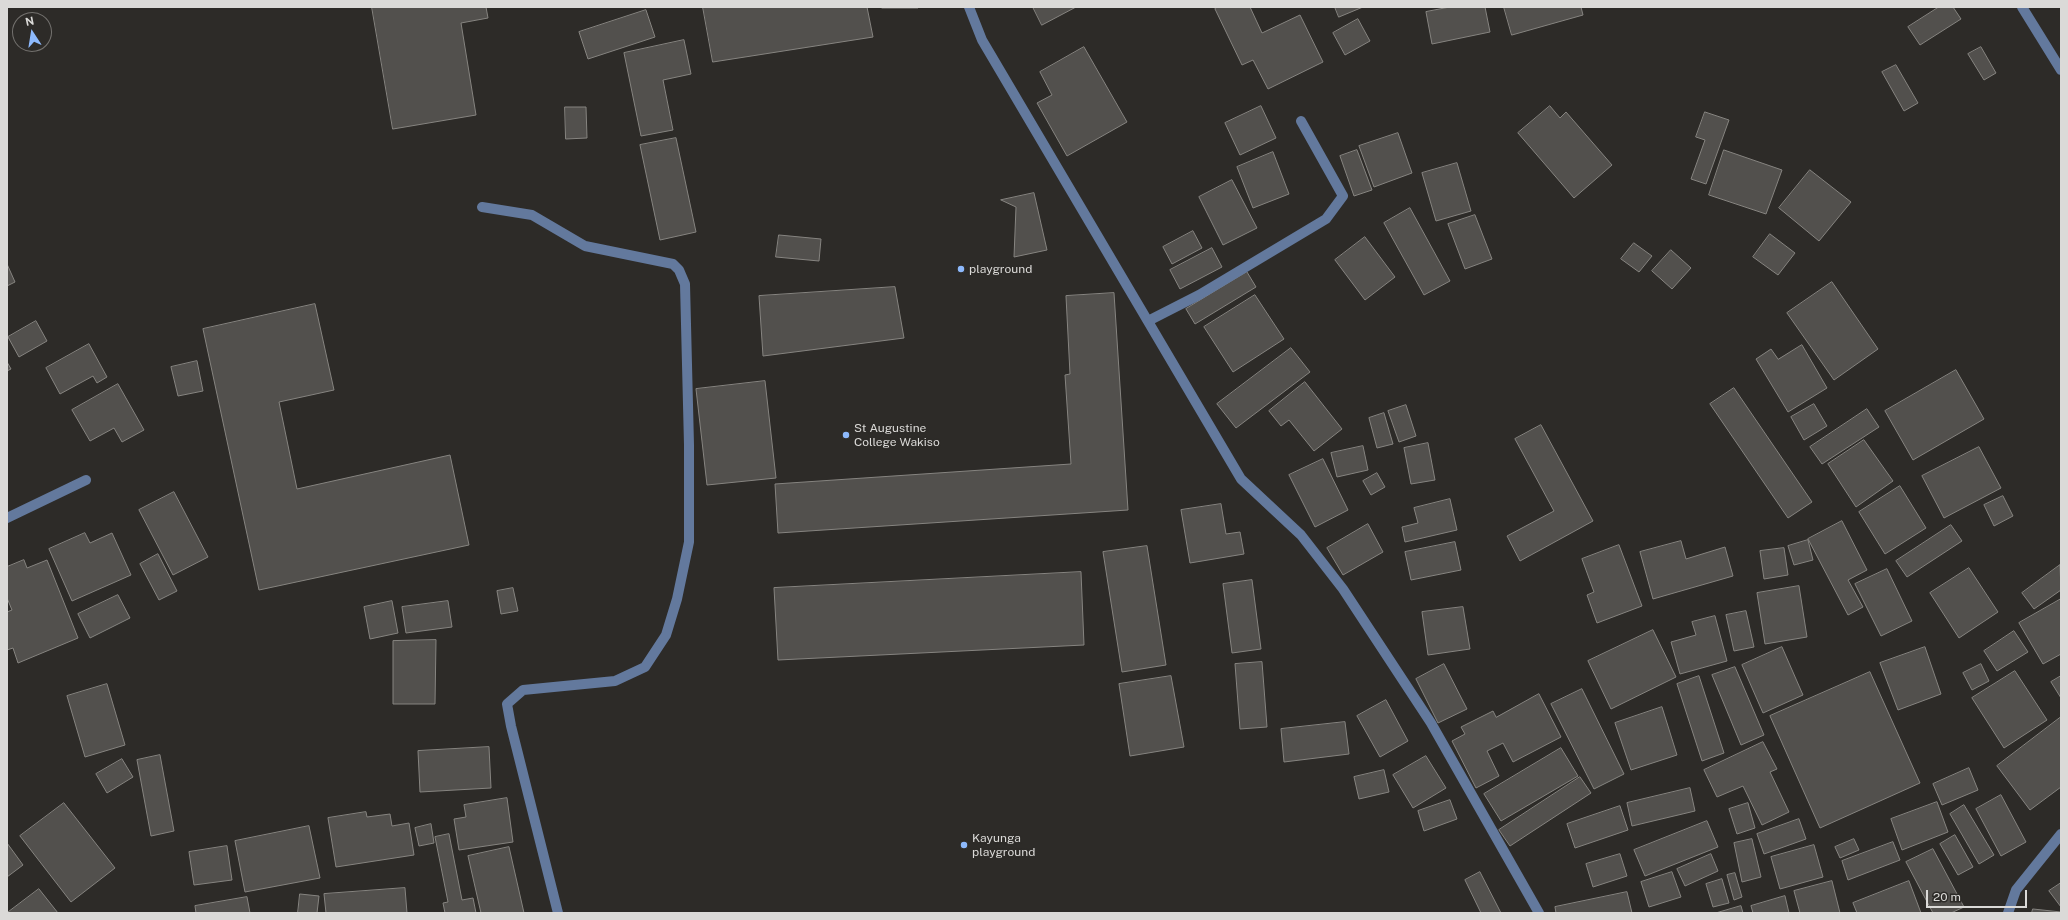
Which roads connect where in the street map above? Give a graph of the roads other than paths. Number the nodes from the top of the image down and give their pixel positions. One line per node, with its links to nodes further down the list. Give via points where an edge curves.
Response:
1 (969, 7): 6 (street, via 982,40)
2 (2022, 7): 3 (street)
3 (2061, 70)
4 (1301, 121): 6 (street, via 1343,196 1326,219 1199,295)
5 (482, 207): 10 (street, via 532,215 585,246 673,264 679,270 685,284 690,445 689,542 677,599 666,635 645,667 615,681 523,690 507,704)
6 (1148, 321): 11 (street, via 1241,479 1301,535 1343,589 1431,723)
7 (86, 480): 8 (street)
8 (7, 518)
9 (2061, 834): 12 (street, via 2016,890)
10 (558, 913)
11 (1539, 913)
12 (2008, 913)

